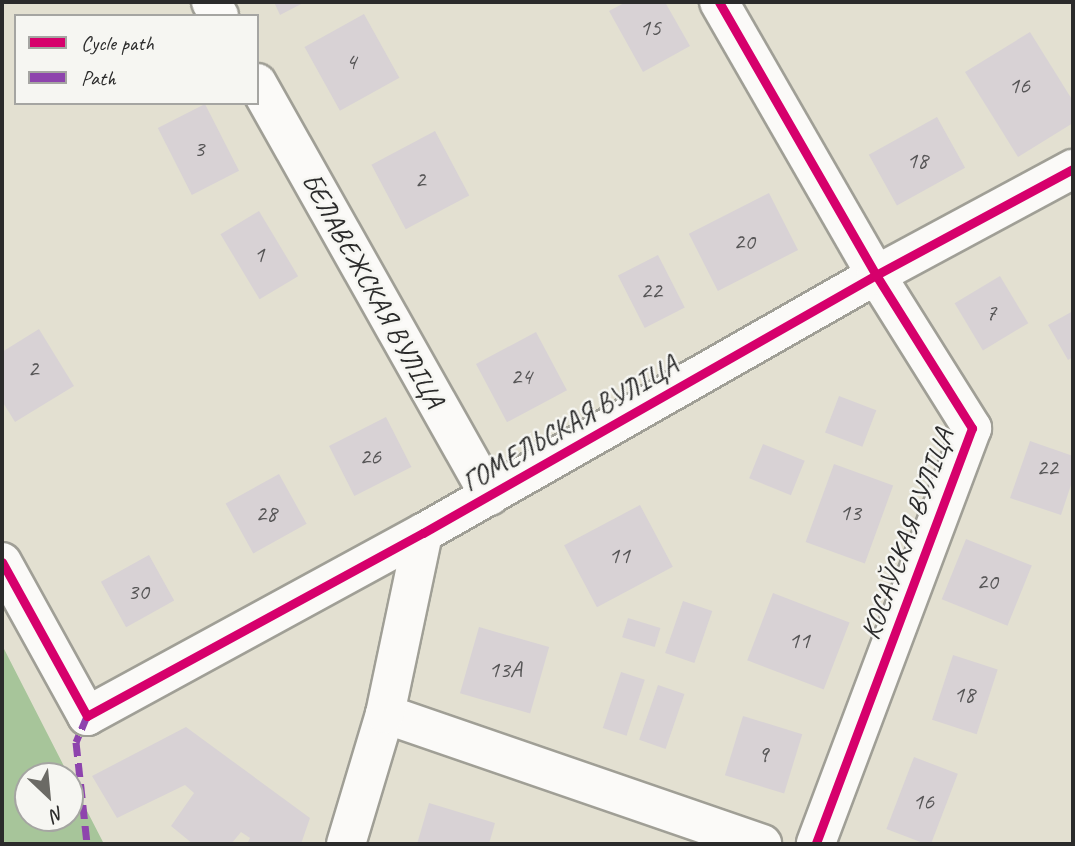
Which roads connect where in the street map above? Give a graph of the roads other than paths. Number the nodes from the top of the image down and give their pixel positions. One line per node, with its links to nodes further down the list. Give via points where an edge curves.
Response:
1 (719, 2): 4 (street, КОСАЎСКАЯ ВУЛІЦА)
2 (259, 87): 5 (street, БЕЛАВЕЖСКАЯ ВУЛІЦА)
3 (1073, 169): 4 (street, ГОМЕЛЬСКАЯ ВУЛІЦА)
4 (876, 275): 5 (street, ГОМЕЛЬСКАЯ ВУЛІЦА); 11 (street, КОСАЎСКАЯ ВУЛІЦА, via 972,428)
5 (490, 496): 6 (street, ГОМЕЛЬСКАЯ ВУЛІЦА)
6 (423, 533): 7 (street, ГОМЕЛЬСКАЯ ВУЛІЦА, via 87,716); 8 (street)
7 (2, 562)
8 (385, 714): 9 (street); 10 (street)
9 (346, 844)
10 (762, 844)
11 (816, 844)

